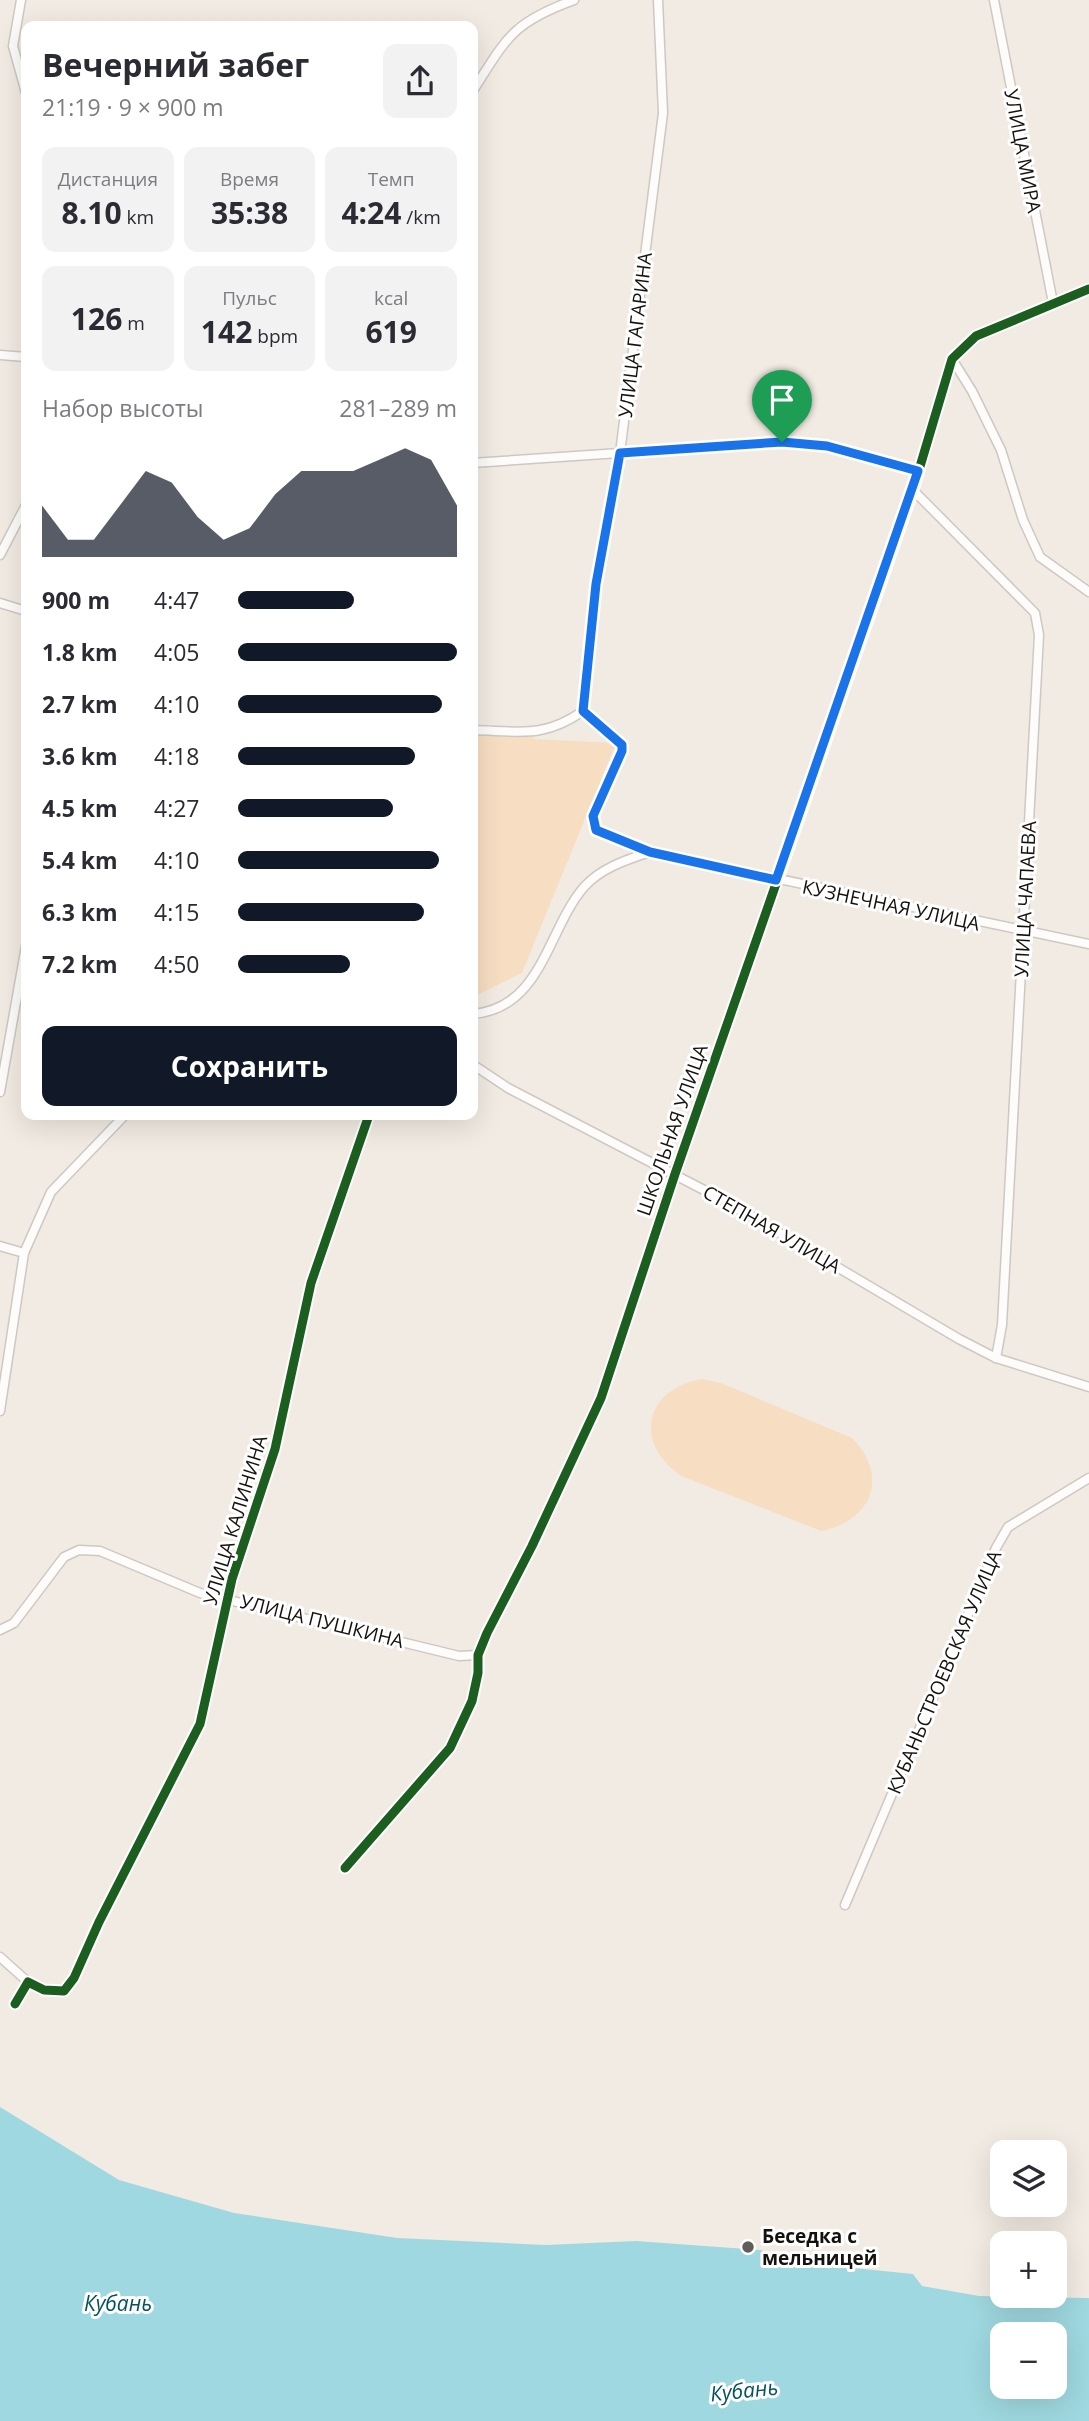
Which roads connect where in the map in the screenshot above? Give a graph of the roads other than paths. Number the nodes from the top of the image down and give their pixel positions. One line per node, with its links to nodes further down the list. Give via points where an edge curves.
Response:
1 (21, 0): 5 (street, via 13,46)
2 (574, 0): 6 (street, via 517,28)
3 (657, 0): 12 (street, УЛИЦА ГАГАРИНА, via 663,114)
4 (994, 0): 8 (street, УЛИЦА МИРА)
5 (21, 75)
6 (478, 84)
7 (1089, 289): 8 (street)
8 (1053, 303): 11 (street, via 976,336)
9 (0, 355): 10 (street)
10 (21, 357)
11 (952, 359): 14 (street, ШКОЛЬНАЯ УЛИЦА); 18 (street, via 1001,450 1040,557)
12 (620, 453): 13 (street); 14 (street, via 782,442 827,446); 21 (street, УЛИЦА ГАГАРИНА, via 596,584)
13 (478, 463)
14 (918, 471): 15 (street, ШКОЛЬНАЯ УЛИЦА)
15 (913, 490): 24 (street, ШКОЛЬНАЯ УЛИЦА); 25 (street, УЛИЦА ЧАПАЕВА, via 1035,613 1039,635)
16 (21, 515): 17 (street)
17 (0, 555)
18 (1089, 592)
19 (0, 603): 20 (street)
20 (21, 609)
21 (583, 711): 22 (street, via 542,732); 23 (street, КУЗНЕЧНАЯ УЛИЦА, via 622,745 592,824 596,830)
22 (478, 730)
23 (650, 852): 24 (street, КУЗНЕЧНАЯ УЛИЦА); 28 (street, via 611,866 584,887 528,985 510,1001)
24 (776, 880): 25 (street, КУЗНЕЧНАЯ УЛИЦА); 33 (street, ШКОЛЬНАЯ УЛИЦА)
25 (1023, 933): 26 (street, КУЗНЕЧНАЯ УЛИЦА); 36 (street, УЛИЦА ЧАПАЕВА, via 1003,1325)
26 (1089, 944)
27 (21, 974): 30 (street)
28 (478, 1013)
29 (478, 1068): 33 (street, СТЕПНАЯ УЛИЦА)
30 (0, 1092)
31 (120, 1120): 35 (street, via 51,1192)
32 (367, 1120): 40 (street, УЛИЦА КАЛИНИНА, via 311,1283 275,1449)
33 (675, 1174): 36 (street, СТЕПНАЯ УЛИЦА); 42 (street, ШКОЛЬНАЯ УЛИЦА, via 601,1398)
34 (0, 1246): 35 (street)
35 (24, 1253): 38 (street)
36 (996, 1358): 37 (street, СТЕПНАЯ УЛИЦА)
37 (1089, 1387)
38 (0, 1411)
39 (1089, 1478): 44 (street, КУБАНЬСТРОЕВСКАЯ УЛИЦА, via 1008,1527 1002,1537)
40 (228, 1598): 41 (street, УЛИЦА ПУШКИНА, via 200,1593 100,1551 79,1549 64,1557 14,1623); 42 (street, УЛИЦА ПУШКИНА, via 459,1656); 46 (street, УЛИЦА КАЛИНИНА, via 200,1724 74,1978 64,1991 44,1990)
41 (0, 1630)
42 (478, 1654): 43 (street, ШКОЛЬНАЯ УЛИЦА, via 472,1701 450,1748)
43 (345, 1868)
44 (845, 1905)
45 (0, 1957): 46 (street)
46 (28, 1982): 47 (street)
47 (15, 2004)

